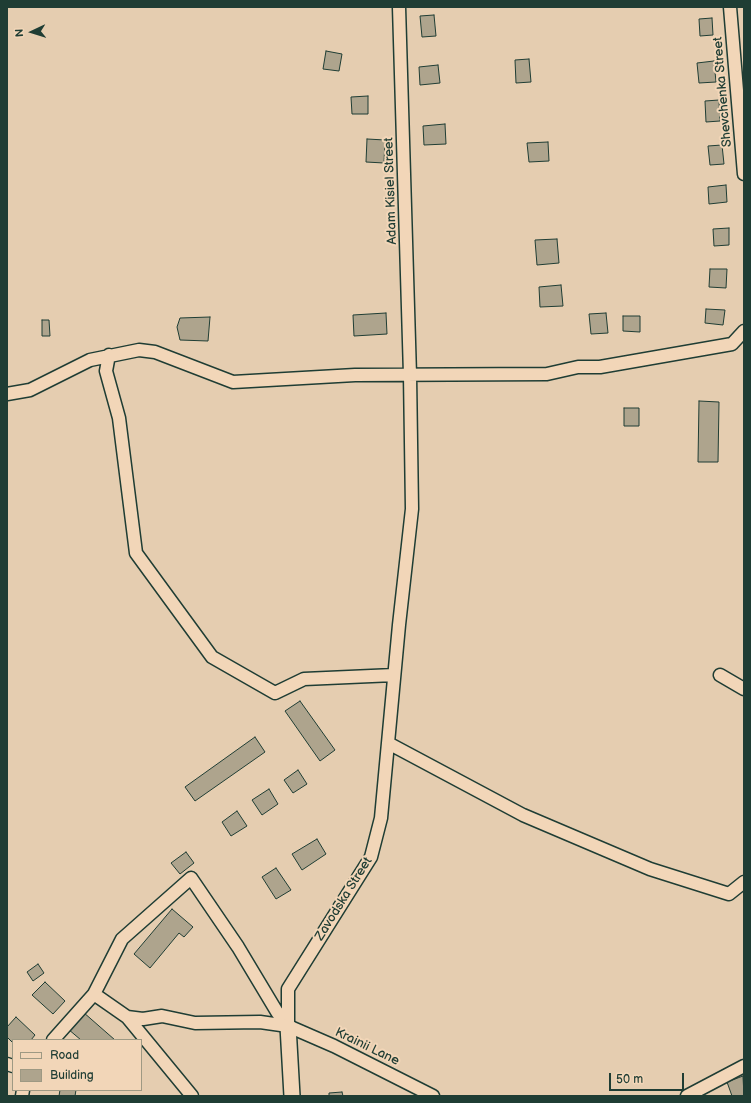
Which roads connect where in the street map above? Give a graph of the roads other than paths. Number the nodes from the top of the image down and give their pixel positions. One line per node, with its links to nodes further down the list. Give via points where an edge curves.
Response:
1 (399, 7): 6 (street, Adam Kisiel Street)
2 (730, 7): 3 (street, Shevchenka Street)
3 (744, 174)
4 (744, 331): 6 (street, via 732,344 547,374)
5 (109, 355): 6 (street, via 138,350 155,352 233,382 355,374); 7 (street, via 90,360 30,390); 8 (street, via 106,371 119,418 136,553 212,657 275,693 304,679)
6 (410, 375): 8 (street, Adam Kisiel Street, via 412,509)
7 (7, 394)
8 (394, 672): 11 (street, Zavodska Street)
9 (720, 675): 10 (street)
10 (744, 689)
11 (388, 743): 12 (street, via 523,815 650,869 729,894); 15 (street, Zavodska Street, via 381,818 371,857 288,989)
12 (744, 882)
13 (94, 994): 14 (street); 15 (street, via 122,939 191,878); 16 (street)
14 (127, 1017): 15 (street, via 143,1019 162,1016 195,1023 260,1022); 18 (street)
15 (288, 1026): 19 (street, Zavodska Street); 20 (street, Krainii Lane)
16 (54, 1039)
17 (744, 1066): 21 (street)
18 (192, 1096)
19 (292, 1096)
20 (433, 1096)
21 (687, 1096)

